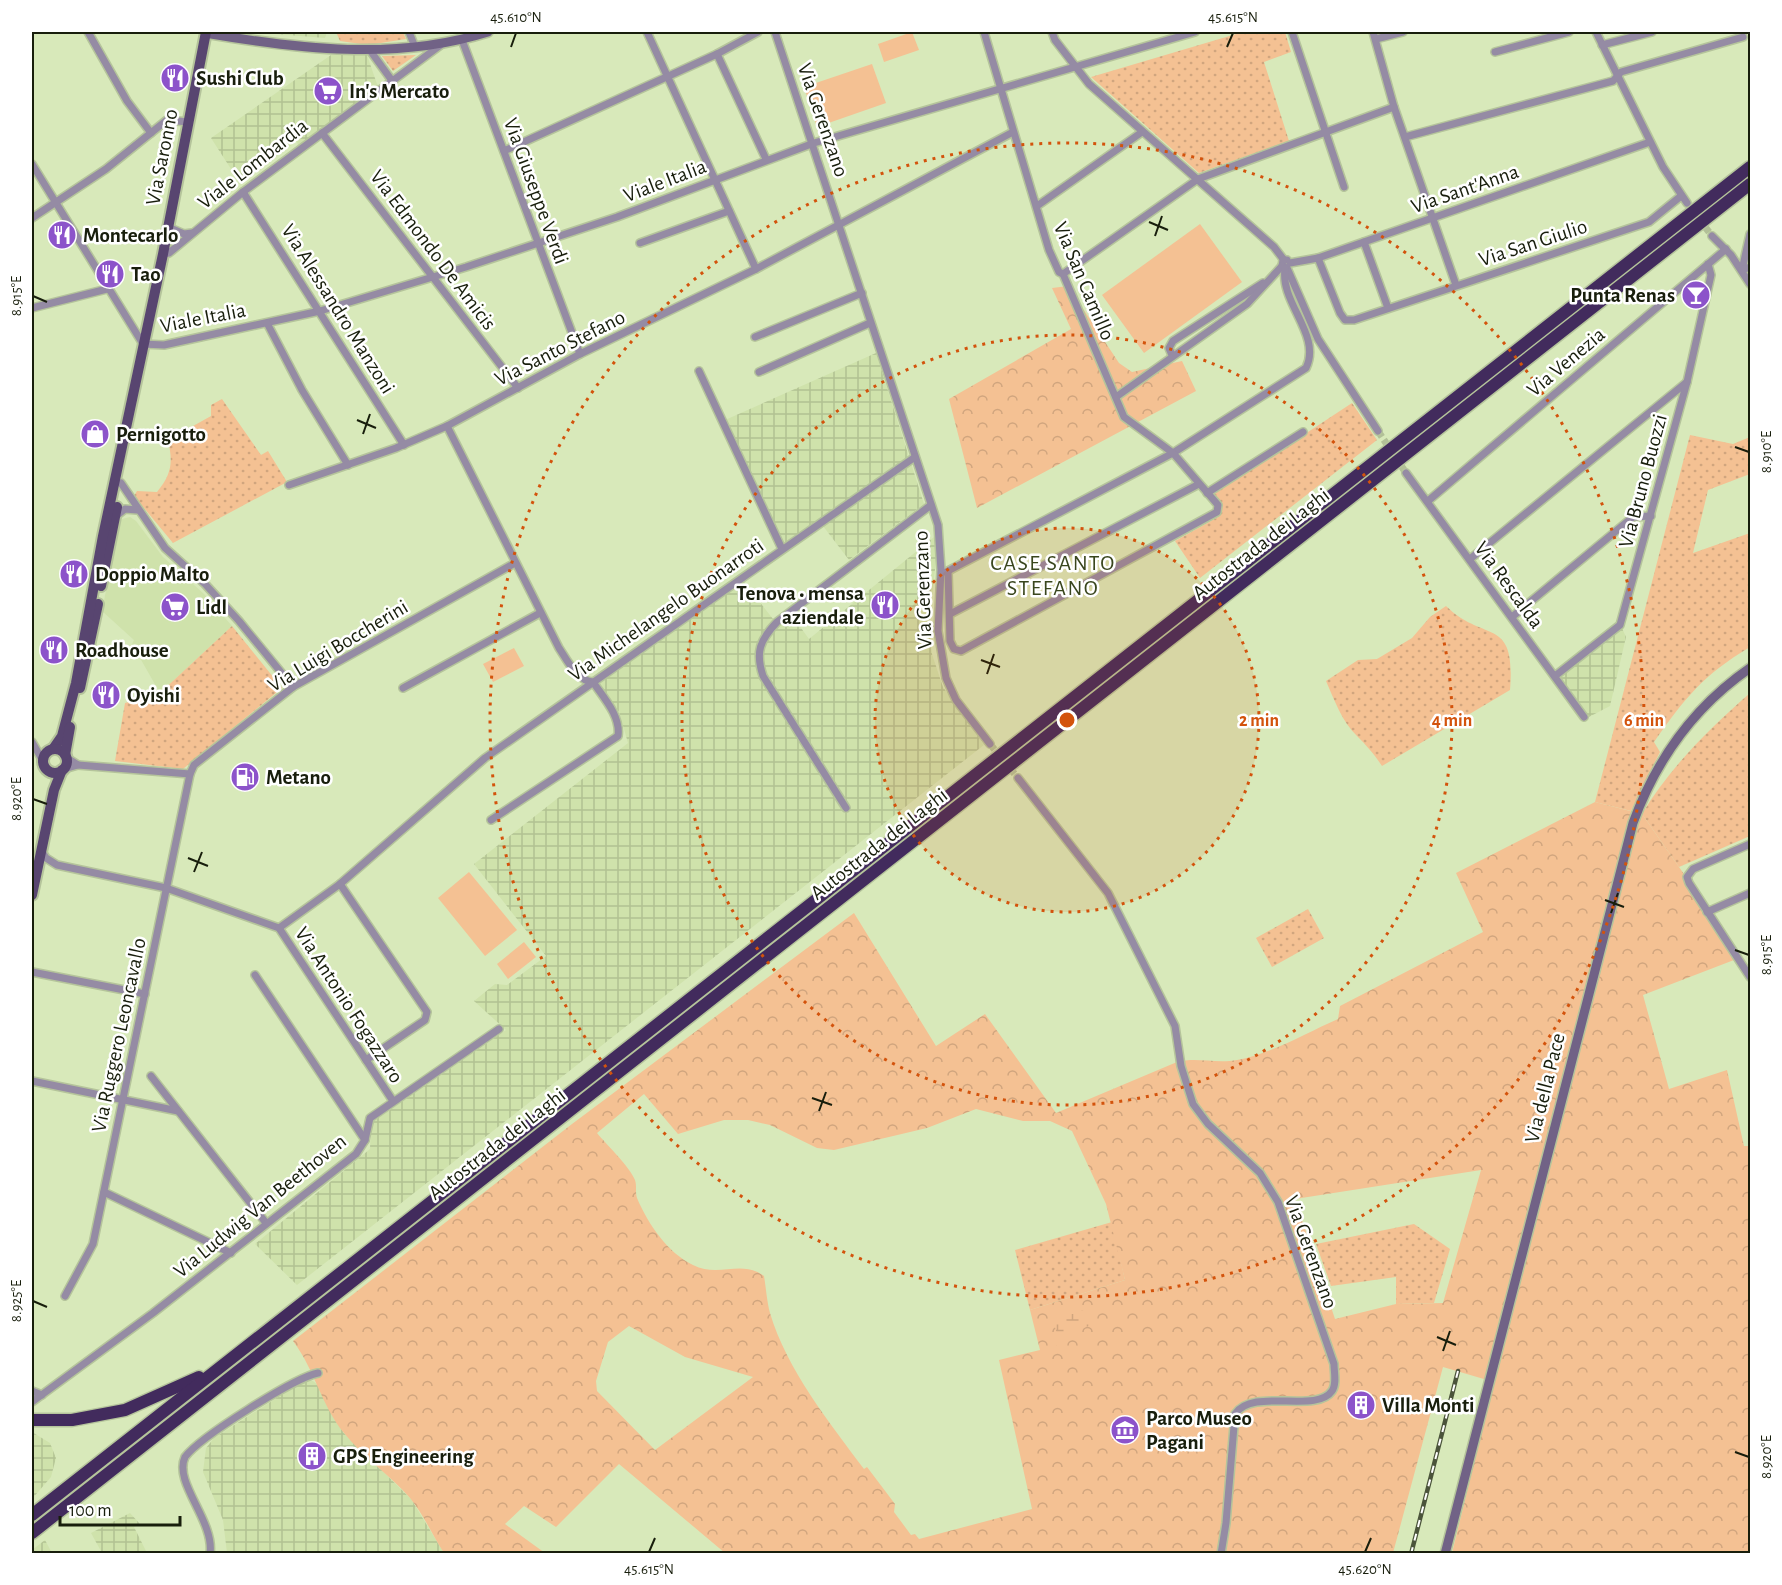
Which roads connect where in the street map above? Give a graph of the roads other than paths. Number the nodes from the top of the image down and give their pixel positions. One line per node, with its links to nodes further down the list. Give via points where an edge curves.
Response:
1 (89, 32): 36 (street, via 127,101)
2 (206, 32): 23 (main road, Viale Lombardia, via 286,45); 32 (main road, Via Saronno)
3 (409, 32): 22 (street)
4 (488, 32): 19 (main road, Viale Lombardia)
5 (647, 32): 27 (street)
6 (758, 32): 25 (street)
7 (775, 32): 40 (street, Via Gerenzano)
8 (984, 32): 30 (street, Via San Camillo)
9 (1052, 32): 26 (street)
10 (1195, 32): 16 (street, Viale Italia)
11 (1292, 32): 35 (street)
12 (1403, 32): 17 (street)
13 (1569, 32): 24 (street)
14 (1596, 32): 21 (street)
15 (1652, 32): 21 (street)
16 (1165, 35): 26 (street, Viale Italia)
17 (1375, 35): 31 (street)
18 (1743, 37): 28 (street)
19 (462, 40): 20 (main road, Viale Lombardia); 41 (street, Via Giuseppe Verdi)
20 (444, 43): 22 (main road, Viale Lombardia); 29 (street, Viale Lombardia)
21 (1602, 45): 28 (street)
22 (415, 47): 23 (main road, Viale Lombardia)
23 (369, 50): 29 (street)
24 (1496, 52)
25 (717, 54): 27 (street); 42 (street)
26 (1074, 66): 30 (street, Viale Italia); 34 (street)
27 (668, 75): 41 (street); 45 (street)
28 (1617, 75): 38 (street, via 1613,81); 39 (street)
29 (393, 82): 37 (street, Viale Lombardia)
30 (1002, 88): 33 (street, Via San Camillo); 40 (street, Viale Italia)
31 (1394, 107): 35 (street); 38 (street)
32 (188, 122): 36 (street, via 168,120); 58 (main road, Via Saronno)
33 (1013, 132): 53 (street, Via San Camillo); 57 (street)
34 (1142, 132): 46 (street); 53 (street)
35 (1326, 132): 46 (street); 48 (street)
36 (151, 133): 52 (street)
37 (322, 133): 49 (street, Viale Lombardia); 74 (street, Via Edmondo De Amicis)
38 (1405, 137): 56 (street)
39 (1650, 142): 50 (street); 56 (street, Via Sant'Anna)
40 (814, 143): 42 (street, Viale Italia); 57 (street, Via Gerenzano)
41 (504, 151): 64 (street, Via Giuseppe Verdi)
42 (766, 159): 45 (street, Viale Italia)
43 (32, 164): 52 (street)
44 (1750, 167): 156 (highway, Autostrada dei Laghi)
45 (716, 179): 54 (street); 64 (street, Viale Italia)
46 (1198, 179): 69 (street, via 1274,247); 73 (street)
47 (1750, 184): 163 (highway, Autostrada dei Laghi)
48 (1344, 187)
49 (243, 192): 59 (street, Viale Lombardia); 82 (street, Via Alessandro Manzoni)
50 (1681, 196): 51 (street); 77 (street, Via San Giulio, via 1648,222)
51 (1687, 203)
52 (56, 204): 55 (street); 78 (street)
53 (1037, 206): 73 (street, Via San Camillo, via 1049,250)
54 (729, 211): 63 (street); 71 (street)
55 (32, 218)
56 (1432, 218): 62 (street, Via Sant'Anna); 77 (street)
57 (840, 225): 71 (street, Via Santo Stefano); 79 (street, Via Gerenzano)
58 (168, 227): 59 (street, Viale Lombardia, via 184,234); 66 (main road, Via Saronno)
59 (194, 232): 66 (street, Viale Lombardia)
60 (1750, 234): 72 (street)
61 (1712, 236): 65 (street)
62 (1364, 242): 67 (street, Via Sant'Anna); 81 (street)
63 (640, 243)
64 (537, 244): 74 (street, Viale Italia); 87 (street, Via Giuseppe Verdi)
65 (1726, 249): 68 (street, Via Venezia); 72 (street)
66 (163, 254): 86 (main road, Via Saronno)
67 (1318, 258): 69 (street, Via Sant'Anna); 81 (street, Via San Giulio, via 1345,320)
68 (1708, 264): 91 (street, Via Bruno Buozzi, via 1711,275); 107 (street, Via Venezia)
69 (1285, 265): 75 (street); 95 (street, via 1318,339); 98 (street, via 1285,290 1304,330 1310,358 1306,368)
70 (1750, 267): 72 (street)
71 (756, 269): 87 (street, Via Santo Stefano)
72 (1742, 270): 76 (street)
73 (1063, 274): 93 (street, Via San Camillo)
74 (432, 277): 82 (street, Viale Italia); 92 (street, Via Edmondo De Amicis)
75 (1269, 279): 88 (street, via 1248,304); 88 (street, via 1173,341 1168,348)
76 (1750, 284)
77 (1456, 285): 81 (street, Via San Giulio)
78 (107, 289): 80 (street); 86 (street)
79 (862, 293): 84 (street, Via Gerenzano); 85 (street)
80 (32, 308)
81 (1388, 308)
82 (320, 311): 83 (street, Viale Italia); 97 (street, Via Alessandro Manzoni)
83 (267, 323): 86 (street, Viale Italia, via 164,345); 101 (street)
84 (870, 323): 90 (street); 99 (street, Via Gerenzano)
85 (755, 337)
86 (143, 344): 100 (main road, Via Saronno)
87 (580, 354): 92 (street, Via Santo Stefano)
88 (1172, 355): 93 (street)
89 (699, 371): 112 (street)
90 (759, 372)
91 (1687, 382): 111 (street, Via Bruno Buozzi); 113 (street)
92 (518, 388): 94 (street, Via Santo Stefano)
93 (1116, 397): 98 (street, Via San Camillo, via 1124,417)
94 (447, 426): 97 (street, Via Santo Stefano); 114 (street)
95 (1378, 431)
96 (1303, 432): 106 (street)
97 (404, 445): 101 (street, Via Santo Stefano)
98 (1173, 453): 104 (street, Via San Camillo); 115 (street)
99 (915, 457): 108 (street, Via Gerenzano); 112 (street, Via Michelangelo Buonarroti)
100 (119, 465): 103 (main road); 126 (main road, Via Saronno, via 62,736)
101 (348, 465): 105 (street, Via Santo Stefano)
102 (1407, 473): 107 (street, Via Rescalda)
103 (121, 483): 109 (street); 110 (main road)
104 (1199, 484): 106 (street, Via San Camillo); 117 (street)
105 (289, 485)
106 (1207, 493): 117 (street, Via San Camillo, via 1218,505 1217,513 961,651 951,646)
107 (1428, 501): 113 (street, Via Rescalda)
108 (931, 505): 115 (street, Via Gerenzano, via 938,525); 130 (street, via 777,622 759,648 763,676)
109 (137, 510): 110 (street, via 125,509); 122 (street, via 165,548 205,584)
110 (116, 516): 127 (main road, via 90,653)
111 (1651, 516): 118 (street, via 1633,517); 120 (street, Via Bruno Buozzi, via 1620,625)
112 (782, 549): 121 (street, Via Michelangelo Buonarroti)
113 (1470, 559): 118 (street, Via Rescalda)
114 (515, 563): 116 (street); 122 (street, Via Luigi Boccherini)
115 (944, 571): 117 (street); 125 (street, Via Gerenzano, via 938,631 946,678 956,700)
116 (540, 613): 121 (street, via 579,677); 123 (street)
117 (950, 614)
118 (1512, 617): 120 (street, Via Rescalda)
119 (1750, 668): 166 (main road, Via della Pace, via 1707,704 1675,741 1649,785 1633,823)
120 (1555, 676): 124 (street, Via Rescalda)
121 (592, 682): 131 (street, via 615,714 618,736); 134 (street, Via Michelangelo Buonarroti, via 485,758)
122 (293, 687): 128 (street, Via Luigi Boccherini, via 194,765)
123 (403, 688)
124 (1584, 717)
125 (990, 744)
126 (43, 750): 127 (main road); 127 (main road, via 60,750)
127 (61, 765): 128 (street); 133 (main road)
128 (190, 774): 135 (street, Via Ruggero Leoncavallo)
129 (1018, 778): 165 (street, Via Gerenzano, via 1107,893 1175,1026 1181,1066 1193,1104 1208,1124 1260,1173 1278,1202 1334,1364 1334,1384 1327,1395 1252,1403 1235,1414)
130 (846, 808)
131 (491, 820)
132 (1750, 844): 138 (street, via 1688,873 1689,884)
133 (41, 850): 135 (street, Via Antonio Fogazzaro, via 57,865); 137 (main road)
134 (340, 884): 139 (street, Via Michelangelo Buonarroti); 145 (street, via 427,1012 425,1020)
135 (166, 888): 139 (street, Via Antonio Fogazzaro); 143 (street, Via Ruggero Leoncavallo)
136 (1750, 893): 138 (street)
137 (32, 895)
138 (1707, 912): 142 (street)
139 (279, 928): 145 (street, Via Antonio Fogazzaro)
140 (32, 972): 143 (street)
141 (255, 975): 151 (street)
142 (1750, 977)
143 (145, 994): 148 (street, Via Ruggero Leoncavallo)
144 (499, 1029): 149 (street, Via Ludwig Van Beethoven)
145 (366, 1060): 149 (street, Via Antonio Fogazzaro)
146 (151, 1076): 150 (street)
147 (32, 1082): 148 (street)
148 (123, 1101): 150 (street); 152 (street, Via Ruggero Leoncavallo)
149 (393, 1101): 151 (street, Via Ludwig Van Beethoven, via 370,1119)
150 (178, 1111): 153 (street)
151 (365, 1140): 153 (street, Via Ludwig Van Beethoven, via 356,1154)
152 (104, 1192): 154 (street); 155 (street, Via Ruggero Leoncavallo, via 93,1244)
153 (266, 1223): 154 (street, Via Ludwig Van Beethoven)
154 (231, 1253): 159 (street, Via Ludwig Van Beethoven)
155 (65, 1296)
156 (219, 1368): 161 (highway, via 125,1410 72,1420); 162 (highway, Autostrada dei Laghi)
157 (318, 1373): 164 (street, via 297,1380 204,1440 185,1457 184,1476 208,1530)
158 (32, 1391): 159 (street)
159 (42, 1395): 160 (street, Via Ludwig Van Beethoven)
160 (32, 1402)
161 (32, 1420)
162 (32, 1515)
163 (32, 1533)
164 (210, 1554)
165 (1221, 1554)
166 (1445, 1554)

